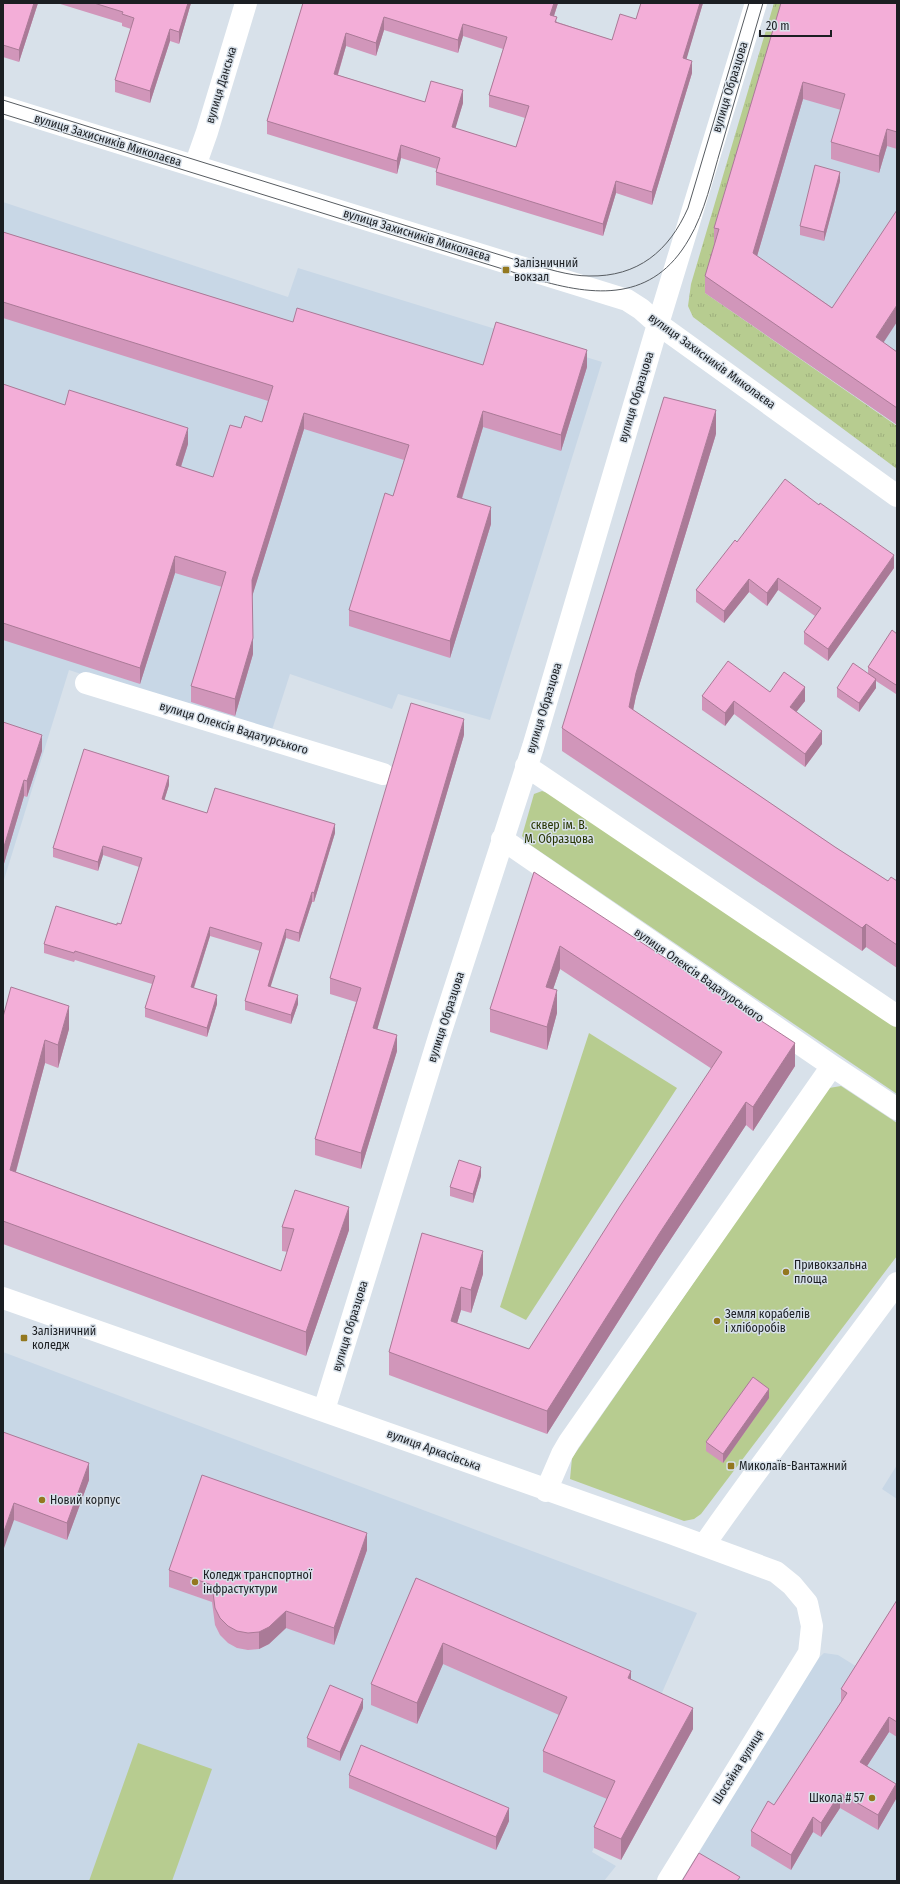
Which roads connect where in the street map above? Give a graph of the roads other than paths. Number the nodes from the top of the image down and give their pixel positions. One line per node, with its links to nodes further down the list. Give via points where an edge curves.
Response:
1 (246, 3): 4 (street, вулиця Данська)
2 (756, 3): 5 (street, вулиця Образцова)
3 (3, 107): 4 (street, вулиця Захисників Миколаєва)
4 (195, 166): 5 (street, вулиця Захисників Миколаєва, via 627,300)
5 (658, 324): 6 (street, вулиця Захисників Миколаєва); 8 (street, вулиця Образцова)
6 (897, 496)
7 (86, 683): 9 (street, вулиця Олексія Вадатурського)
8 (526, 766): 10 (street, вулиця Образцова); 11 (street)
9 (382, 774)
10 (502, 838): 12 (street, вулиця Олексія Вадатурського); 16 (street, вулиця Образцова)
11 (897, 1016)
12 (832, 1066): 13 (street, вулиця Олексія Вадатурського); 17 (street, via 569,1442)
13 (897, 1108)
14 (897, 1283): 18 (street)
15 (3, 1298): 16 (street, вулиця Аркасівська)
16 (324, 1410): 17 (street, вулиця Аркасівська)
17 (546, 1491): 18 (street, вулиця Аркасівська)
18 (704, 1546): 19 (street, вулиця Аркасівська, via 776,1572 792,1585 807,1603 812,1626)
19 (809, 1653): 20 (street, Шосейна вулиця)
20 (668, 1881)

